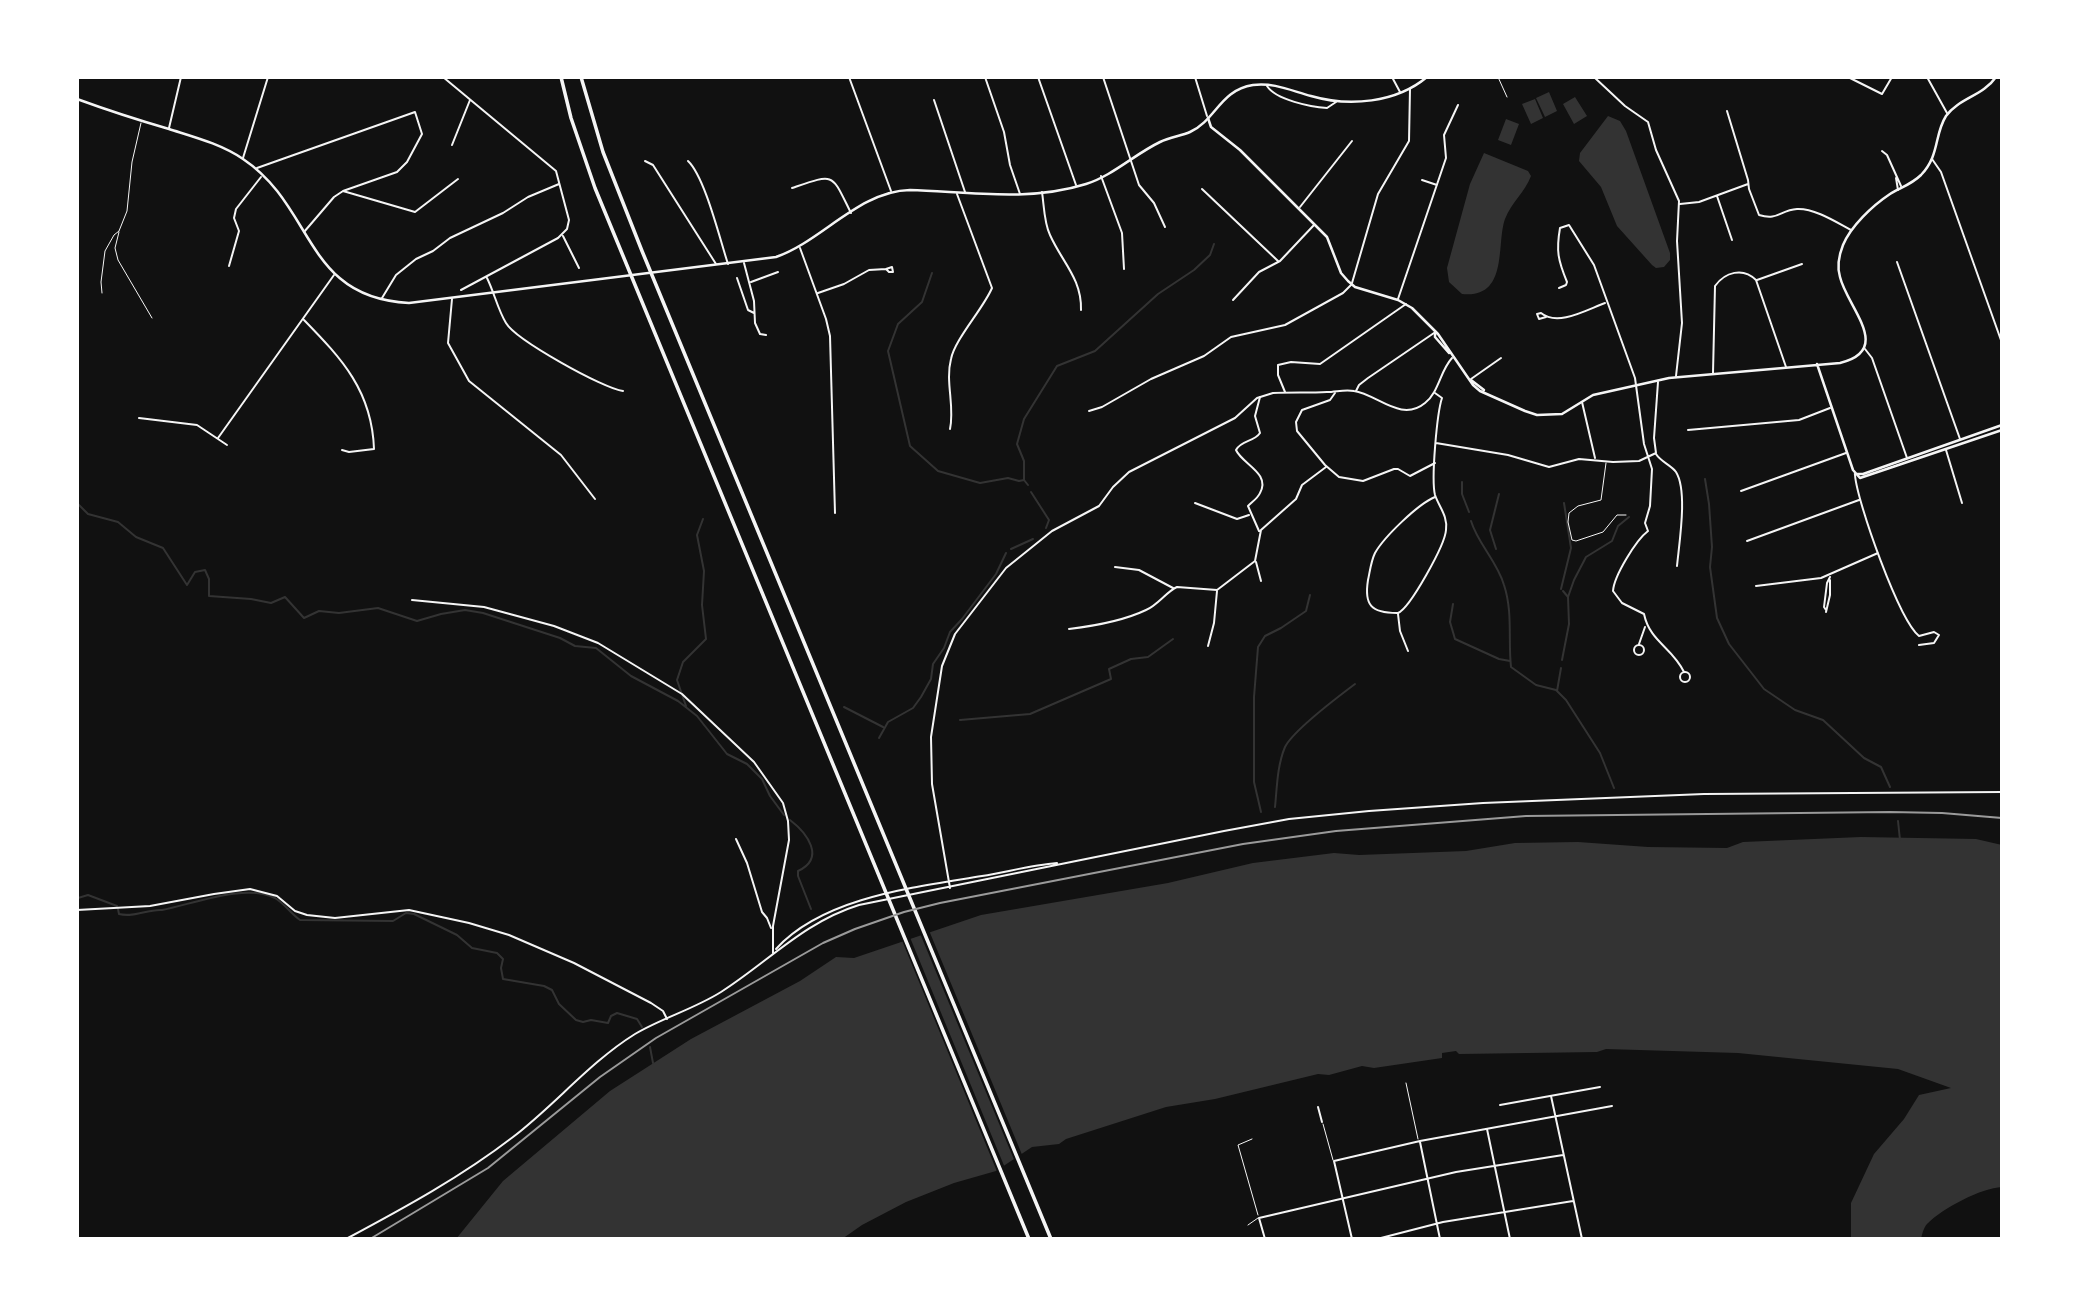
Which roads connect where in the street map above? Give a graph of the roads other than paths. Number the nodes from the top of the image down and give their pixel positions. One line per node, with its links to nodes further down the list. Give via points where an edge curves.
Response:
1 (181, 77): 32 (street)
2 (268, 77): 36 (street)
3 (443, 77): 24 (street)
4 (561, 77): 210 (highway, via 595,188)
5 (581, 77): 211 (highway, via 603,152 642,251)
6 (849, 77): 55 (street)
7 (985, 77): 58 (street)
8 (1038, 77): 49 (street)
9 (1102, 77): 38 (street)
10 (1195, 77): 30 (street)
11 (1392, 77): 21 (street)
12 (1427, 77): 20 (main road)
13 (1498, 77): 22 (lane)
14 (1594, 77): 60 (street, via 1648,122)
15 (1848, 77): 16 (street, via 1882,94)
16 (1892, 77)
17 (1927, 77): 29 (street)
18 (1996, 77): 29 (main road)
19 (1267, 85): 26 (main road); 26 (street, via 1276,94 1307,106 1327,108); 30 (main road, via 1248,86 1231,94)
20 (1410, 89): 21 (main road); 87 (street, via 1409,141 1378,194)
21 (1401, 93): 26 (main road)
22 (1507, 97)
23 (77, 99): 31 (main road)
24 (470, 99): 34 (street); 46 (street, via 552,166)
25 (934, 100): 57 (street)
26 (1336, 102)
27 (1458, 105): 48 (street, via 1444,135 1446,155)
28 (1727, 111): 47 (street)
29 (1948, 114): 37 (main road)
30 (1208, 117): 38 (main road, via 1189,132 1159,142); 61 (main road, via 1211,127)
31 (142, 121): 32 (main road); 66 (lane, via 127,211)
32 (169, 129): 36 (main road)
33 (1352, 141): 61 (street)
34 (452, 145)
35 (1882, 151): 52 (street)
36 (243, 159): 41 (main road)
37 (1932, 159): 52 (main road, via 1915,181); 107 (street, via 1941,172)
38 (1131, 160): 43 (main road); 64 (street, via 1139,185)
39 (645, 161): 76 (street, via 653,165)
40 (688, 161): 74 (street, via 703,189)
41 (256, 168): 42 (main road); 53 (street, via 415,112 422,134 404,167)
42 (263, 174): 67 (main road); 77 (street, via 236,209 239,231)
43 (1101, 176): 49 (main road); 80 (street, via 1122,233)
44 (458, 179): 53 (street, via 420,211)
45 (1422, 180): 48 (street)
46 (560, 183): 68 (street, via 569,220); 94 (street, via 416,258 396,275)
47 (1748, 184): 59 (street); 65 (street, via 1762,216 1776,218 1802,210)
48 (1437, 185): 96 (street)
49 (1077, 186): 54 (main road)
50 (792, 188): 62 (street, via 831,179)
51 (1202, 189): 72 (street)
52 (1900, 189): 65 (main road)
53 (343, 191): 67 (street)
54 (1042, 191): 58 (main road); 101 (street, via 1049,234 1073,271)
55 (891, 192): 56 (main road); 62 (main road)
56 (956, 193): 57 (main road); 132 (street, via 992,288 951,356)
57 (965, 193): 58 (main road)
58 (1020, 195)
59 (1717, 195): 60 (street); 69 (street)
60 (1679, 204): 117 (street, via 1682,321)
61 (1299, 208): 63 (main road)
62 (851, 213): 70 (main road)
63 (1315, 224): 72 (street); 87 (main road, via 1327,237)
64 (1165, 227)
65 (1852, 230): 111 (main road, via 1843,244 1839,269 1845,292 1866,332)
66 (119, 231): 90 (lane, via 105,251); 104 (lane, via 118,260)
67 (304, 232): 82 (main road)
68 (562, 235): 78 (street); 83 (street)
69 (1732, 240)
70 (800, 247): 71 (main road, via 776,257); 92 (street)
71 (743, 262): 74 (main road); 86 (street)
72 (1279, 262): 95 (street, via 1259,272)
73 (1897, 262): 135 (street)
74 (728, 264): 76 (main road)
75 (1802, 264): 85 (street)
76 (716, 265): 91 (main road)
77 (229, 266)
78 (579, 268)
79 (886, 269): 92 (street, via 869,270)
80 (1124, 269)
81 (778, 272): 86 (street)
82 (334, 275): 94 (main road, via 353,289); 105 (street)
83 (487, 277): 89 (street); 91 (street)
84 (737, 278): 100 (street)
85 (1756, 280): 115 (street); 116 (street, via 1744,272 1718,282)
86 (750, 282): 98 (street)
87 (1351, 284): 96 (main road); 129 (street, via 1285,326 1231,337 1204,356)
88 (1559, 288): 97 (street, via 1567,282 1557,254 1560,228 1569,225 1594,265)
89 (461, 290)
90 (102, 293)
91 (494, 293): 93 (main road); 121 (street, via 508,326 533,347)
92 (817, 293): 155 (street, via 830,336)
93 (452, 298): 94 (main road, via 410,303); 151 (street, via 448,342 469,381 561,456)
94 (381, 299)
95 (1233, 300)
96 (1398, 300): 99 (main road)
97 (1607, 303): 103 (street, via 1562,318); 120 (street)
98 (754, 304): 100 (street); 102 (street)
99 (1407, 304): 108 (main road); 123 (street, via 1320,364 1286,362 1278,367)
100 (747, 306): 102 (street)
101 (1082, 310)
102 (754, 313): 109 (street, via 758,331)
103 (1546, 317)
104 (152, 318)
105 (303, 319): 134 (street); 139 (street, via 351,372 370,417 374,449)
106 (2002, 325): 107 (street)
107 (1996, 327): 110 (street)
108 (1435, 332): 112 (main road); 122 (street)
109 (766, 335)
110 (2002, 343)
111 (1865, 348): 114 (main road, via 1848,361); 144 (street)
112 (1452, 358): 118 (main road); 125 (street)
113 (1501, 358): 118 (street)
114 (1816, 364): 115 (main road); 128 (main road)
115 (1786, 367): 116 (main road)
116 (1713, 374): 117 (main road)
117 (1676, 378): 119 (main road)
118 (1471, 380): 127 (main road, via 1536,415 1562,414)
119 (1658, 380): 120 (main road); 141 (street)
120 (1636, 386): 127 (main road); 142 (street)
121 (623, 391)
122 (1356, 391): 124 (street); 125 (street, via 1402,409 1422,406)
123 (1285, 392): 124 (street); 126 (street)
124 (1335, 392): 147 (street, via 1330,400 1302,410 1296,422 1297,431)
125 (1434, 393): 136 (street, via 1442,398)
126 (1260, 396): 156 (street, via 1255,413 1260,433 1236,450 1262,481 1261,492 1248,506); 182 (street, via 1235,418 1129,472 1099,506 1047,535 999,575 955,634 942,666 931,737 932,784)
127 (1582, 401): 143 (street)
128 (1831, 408): 133 (street, via 1799,419); 140 (main road)
129 (1089, 411)
130 (139, 418): 134 (street, via 197,425)
131 (2002, 427): 135 (main road)
132 (950, 429)
133 (1688, 430)
134 (218, 438): 137 (street)
135 (1960, 441): 138 (main road)
136 (1436, 443): 143 (street, via 1549,467); 146 (street)
137 (228, 445)
138 (1945, 447): 144 (main road); 154 (street)
139 (342, 450)
140 (1847, 452): 148 (main road); 149 (street)
141 (1656, 453): 142 (street); 162 (street, via 1675,471 1680,486 1682,519)
142 (1648, 457): 145 (street); 172 (street, via 1652,469 1645,523 1648,531 1613,591 1622,603 1644,614)
143 (1595, 459): 145 (street)
144 (1908, 460): 148 (main road, via 1864,478)
145 (1606, 461): 157 (lane, via 1601,500 1569,513 1572,540 1603,532 1616,515)
146 (1436, 463): 147 (street, via 1413,476 1390,469 1356,481 1339,477); 150 (street)
147 (1326, 467): 158 (street, via 1302,485 1294,501)
148 (1855, 474): 152 (street)
149 (1741, 491)
150 (1436, 496): 171 (street, via 1446,520 1445,537 1408,606); 171 (street, via 1385,539 1373,557 1368,602 1379,611)
151 (596, 499)
152 (1860, 500): 159 (street); 160 (street)
153 (1195, 503): 156 (street, via 1237,519)
154 (1962, 503)
155 (835, 513)
156 (1250, 514): 158 (street)
157 (1626, 515)
158 (1259, 531): 161 (street)
159 (1747, 541)
160 (1879, 553): 164 (street); 175 (street, via 1900,609 1915,633 1939,635 1934,643)
161 (1255, 561): 165 (street); 168 (street)
162 (1676, 566)
163 (1115, 567): 167 (street, via 1139,570)
164 (1830, 577): 166 (street); 170 (street)
165 (1261, 581)
166 (1756, 586)
167 (1173, 588): 168 (street); 173 (street, via 1139,613)
168 (1217, 590): 176 (street)
169 (412, 600): 185 (street, via 477,605 570,631 606,646 692,703 761,770 783,803 789,840)
170 (1826, 611)
171 (1398, 613): 177 (street)
172 (1646, 623): 174 (street); 178 (street)
173 (1069, 629)
174 (1640, 645)
175 (1919, 645)
176 (1208, 646)
177 (1408, 650)
178 (1684, 672)
179 (2002, 792): 181 (street, via 1704,794 1369,811 1262,824)
180 (736, 839): 185 (street)
181 (1060, 863): 182 (street); 183 (street)
182 (949, 881): 183 (street); 186 (street, via 833,909 790,936)
183 (950, 888): 186 (street, via 845,910 807,928)
184 (77, 909): 187 (street, via 150,906 253,889 277,896 307,915 335,918 409,910 482,926 526,942 651,1003)
185 (772, 930): 186 (street)
186 (773, 953): 187 (street, via 720,993)
187 (667, 1018): 209 (street, via 621,1045 492,1152)
188 (1406, 1083): 198 (lane)
189 (1601, 1087): 190 (street)
190 (1551, 1096): 191 (street); 194 (street)
191 (1500, 1105)
192 (1612, 1106): 194 (street)
193 (1318, 1107): 195 (street)
194 (1555, 1116): 196 (street); 199 (street)
195 (1322, 1122): 200 (lane)
196 (1487, 1128): 198 (street); 201 (street)
197 (1252, 1139): 206 (lane, via 1238,1145)
198 (1420, 1141): 200 (street); 202 (street)
199 (1563, 1155): 201 (street); 204 (street)
200 (1334, 1161): 203 (street)
201 (1495, 1166): 202 (street); 205 (street)
202 (1427, 1178): 203 (street); 207 (street)
203 (1343, 1198): 206 (street); 213 (street)
204 (1573, 1201): 205 (street); 217 (street)
205 (1504, 1212): 207 (street); 216 (street)
206 (1259, 1218): 208 (lane); 212 (street)
207 (1437, 1224): 214 (street); 215 (street)
208 (1248, 1225)
209 (346, 1239)
210 (1029, 1239)
211 (1051, 1239)
212 (1265, 1239)
213 (1352, 1239)
214 (1377, 1239)
215 (1440, 1239)
216 (1510, 1239)
217 (1582, 1239)

